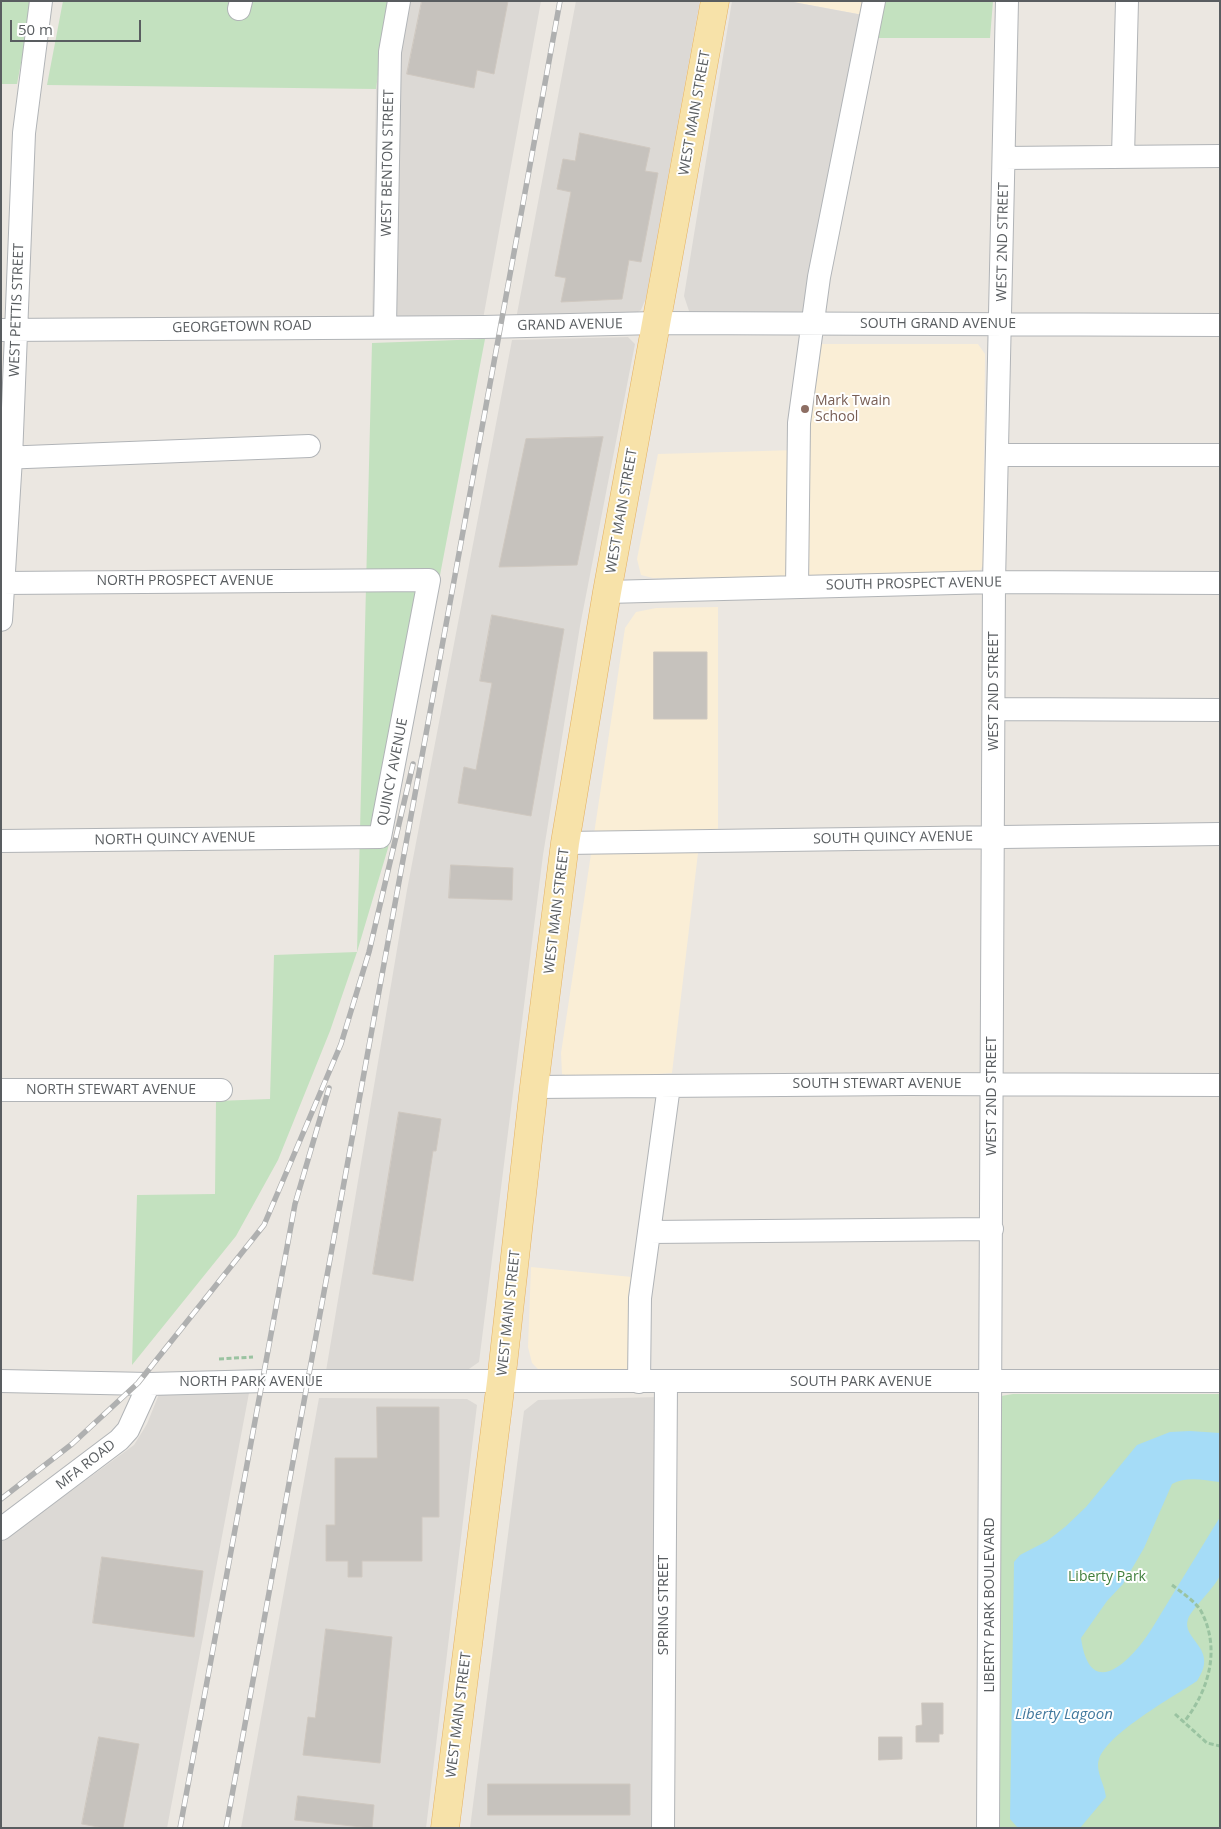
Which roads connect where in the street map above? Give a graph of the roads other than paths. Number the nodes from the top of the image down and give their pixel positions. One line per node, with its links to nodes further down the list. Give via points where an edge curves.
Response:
1 (40, 1): 16 (street, WEST PETTIS STREET, via 24,133)
2 (399, 1): 14 (street, WEST BENTON STREET, via 390,52)
3 (716, 1): 10 (main road, WEST MAIN STREET)
4 (874, 1): 11 (street, via 819,277)
5 (1007, 1): 9 (street, WEST 2ND STREET)
6 (1127, 1): 7 (street)
7 (1123, 156): 8 (street); 9 (street)
8 (1220, 156)
9 (1004, 158): 12 (street, WEST 2ND STREET)
10 (657, 323): 11 (street, SOUTH GRAND AVENUE); 15 (street, GRAND AVENUE); 25 (main road, WEST MAIN STREET)
11 (813, 323): 12 (street, SOUTH GRAND AVENUE); 24 (street, via 799,423)
12 (1001, 325): 13 (street, SOUTH GRAND AVENUE); 18 (street, WEST 2ND STREET)
13 (1220, 325)
14 (385, 326): 15 (street, GEORGETOWN ROAD); 16 (street, GEORGETOWN ROAD)
15 (483, 327)
16 (9, 330): 20 (street, WEST PETTIS STREET)
17 (309, 446): 20 (street)
18 (998, 455): 19 (street); 22 (street, WEST 2ND STREET)
19 (1220, 455)
20 (6, 458): 21 (street, WEST PETTIS STREET)
21 (2, 582): 26 (street, WEST PETTIS STREET); 27 (street, NORTH PROSPECT AVENUE, via 429,580)
22 (994, 582): 23 (street, SOUTH PROSPECT AVENUE); 24 (street, SOUTH PROSPECT AVENUE); 28 (street, WEST 2ND STREET)
23 (1220, 583)
24 (797, 587): 25 (street, SOUTH PROSPECT AVENUE)
25 (608, 592): 34 (main road, WEST MAIN STREET)
26 (1, 620)
27 (407, 697): 32 (street, QUINCY AVENUE, via 380,837)
28 (994, 710): 29 (street); 31 (street, WEST 2ND STREET)
29 (1220, 710)
30 (1220, 834): 31 (street, SOUTH QUINCY AVENUE)
31 (993, 836): 34 (street, SOUTH QUINCY AVENUE); 35 (street, WEST 2ND STREET)
32 (349, 837): 33 (street, NORTH QUINCY AVENUE)
33 (1, 841)
34 (565, 843): 38 (main road, WEST MAIN STREET)
35 (992, 1084): 36 (street, SOUTH STEWART AVENUE); 37 (street, SOUTH STEWART AVENUE); 41 (street, WEST 2ND STREET)
36 (1220, 1085)
37 (669, 1086): 38 (street, SOUTH STEWART AVENUE); 42 (street)
38 (534, 1087): 45 (main road, WEST MAIN STREET)
39 (1, 1090): 40 (street, NORTH STEWART AVENUE)
40 (221, 1090)
41 (992, 1229): 42 (street); 48 (street, WEST 2ND STREET)
42 (648, 1232): 46 (street, via 640,1298)
43 (1, 1381): 49 (street, NORTH PARK AVENUE)
44 (1220, 1381): 48 (street, SOUTH PARK AVENUE)
45 (501, 1382): 46 (street, SOUTH PARK AVENUE); 49 (street, NORTH PARK AVENUE); 51 (main road, WEST MAIN STREET)
46 (639, 1382): 47 (street, SOUTH PARK AVENUE)
47 (666, 1382): 48 (street, SOUTH PARK AVENUE); 52 (street, SPRING STREET)
48 (992, 1382): 53 (street, LIBERTY PARK BOULEVARD)
49 (149, 1384): 50 (street, MFA ROAD, via 128,1430 118,1440)
50 (1, 1528)
51 (445, 1828)
52 (662, 1828)
53 (988, 1828)

